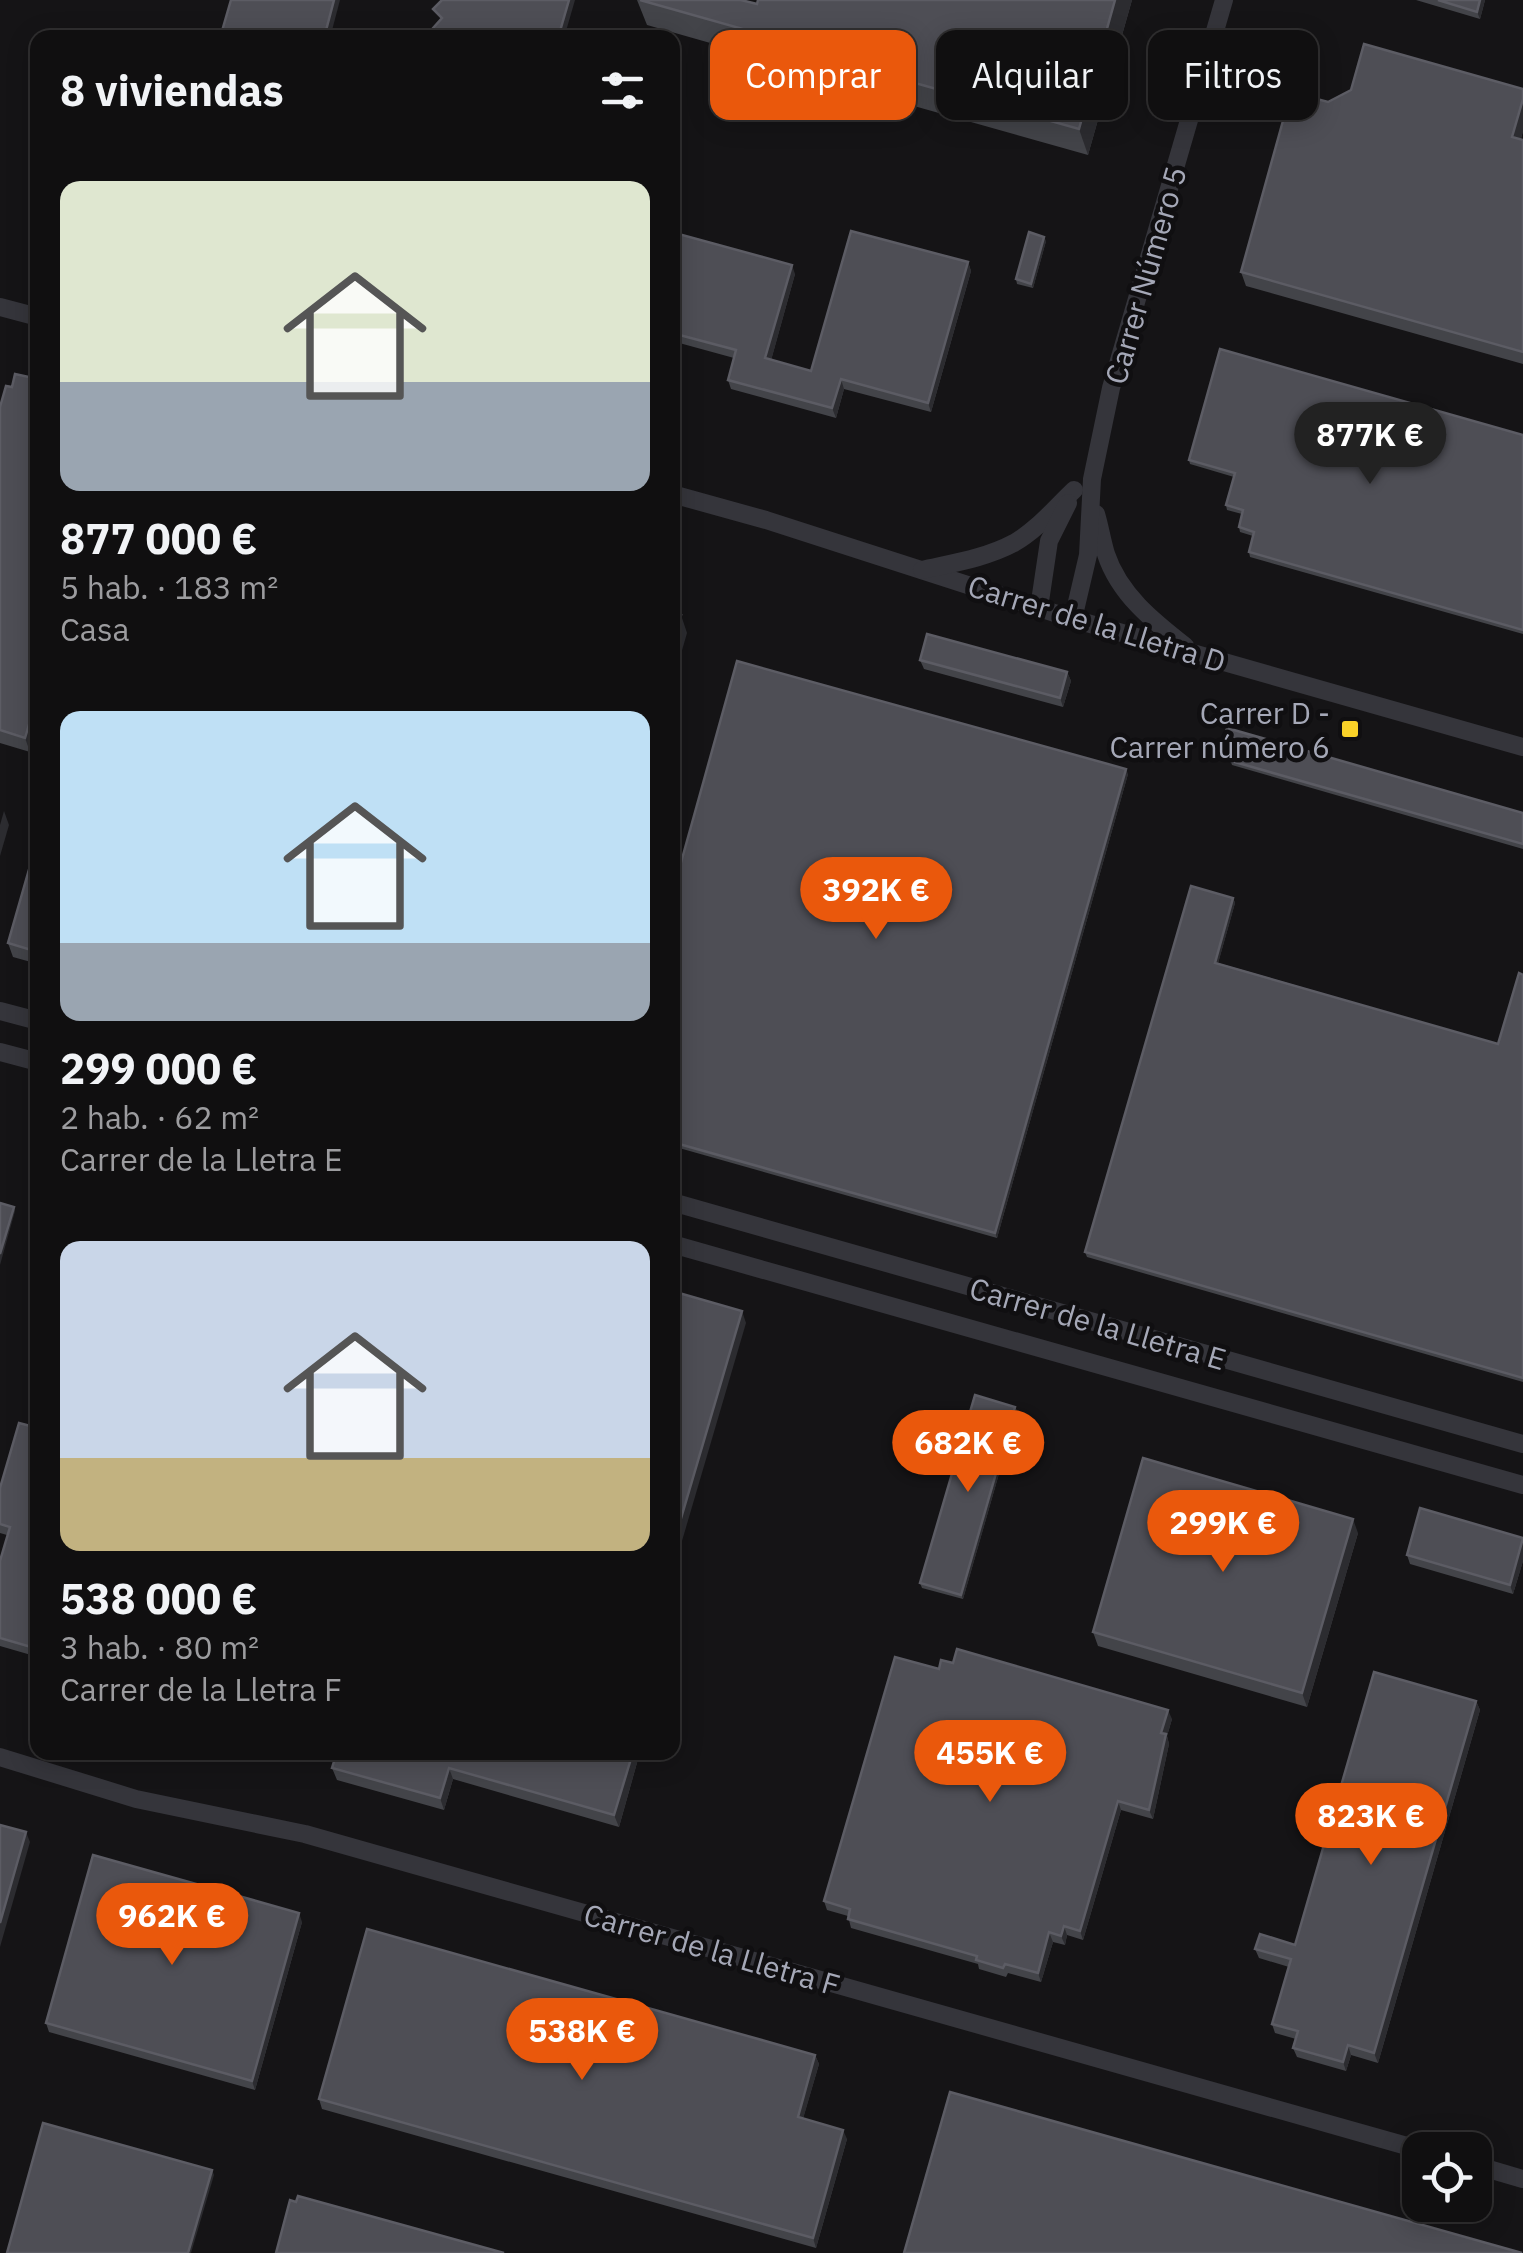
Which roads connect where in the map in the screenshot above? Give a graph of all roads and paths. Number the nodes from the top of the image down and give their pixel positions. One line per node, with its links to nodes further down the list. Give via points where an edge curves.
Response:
1 (1224, 0): 4 (street, Carrer Número 5)
2 (0, 307): 3 (street)
3 (30, 315)
4 (1082, 492): 6 (street, via 1014,543); 7 (street, via 1049,540); 8 (street, via 1088,554); 9 (street, via 1122,586 1148,617)
5 (680, 496): 6 (street, Carrer de la Lletra D)
6 (922, 570): 7 (street, Carrer de la Lletra D)
7 (1038, 608): 8 (street, Carrer de la Lletra D)
8 (1072, 619): 9 (street, Carrer de la Lletra D)
9 (1193, 652): 10 (street, Carrer de la Lletra D)
10 (1523, 747)
11 (0, 1010): 12 (street)
12 (30, 1019)
13 (0, 1052): 14 (street)
14 (30, 1060)
15 (680, 1204): 17 (street, Carrer de la Lletra E)
16 (680, 1246): 18 (street, Carrer de la Lletra E)
17 (1523, 1444)
18 (1523, 1485)
19 (0, 1757): 20 (street, Carrer de la Lletra F, via 136,1798 305,1834)
20 (1402, 2145)
21 (1492, 2170): 22 (street)
22 (1523, 2179)

